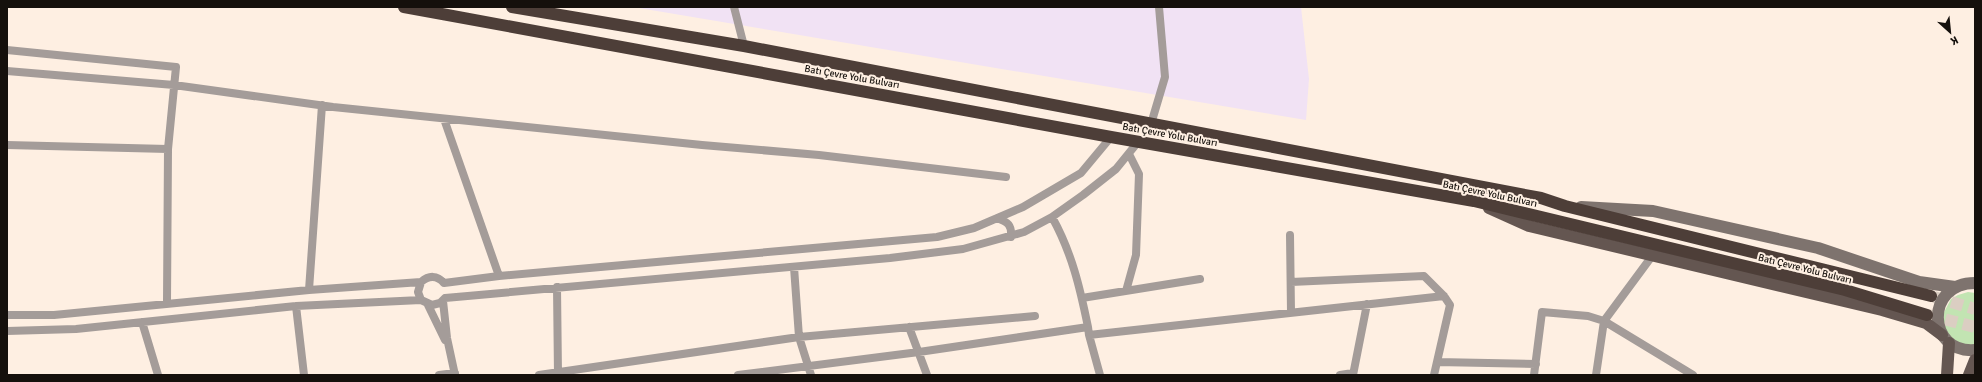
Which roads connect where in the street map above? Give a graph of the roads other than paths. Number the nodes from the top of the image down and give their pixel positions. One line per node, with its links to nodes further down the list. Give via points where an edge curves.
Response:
1 (404, 7): 12 (highway, Batı Çevre Yolu Bulvarı)
2 (512, 7): 5 (highway, Batı Çevre Yolu Bulvarı)
3 (734, 7): 5 (street)
4 (1159, 7): 11 (street, via 1165,77)
5 (744, 46): 11 (highway, Batı Çevre Yolu Bulvarı)
6 (7, 50): 8 (street, via 176,66)
7 (7, 71): 8 (street)
8 (174, 85): 9 (street); 15 (street)
9 (322, 105): 10 (street); 34 (street)
10 (444, 119): 17 (street, via 819,155); 26 (street)
11 (1151, 124): 19 (highway, Batı Çevre Yolu Bulvarı, via 1541,198)
12 (1111, 137): 13 (highway, Batı Çevre Yolu Bulvarı); 21 (street, via 1082,173 1024,207)
13 (1138, 142): 16 (street); 18 (highway, Batı Çevre Yolu Bulvarı)
14 (7, 145): 15 (street)
15 (168, 149): 41 (street)
16 (1129, 154): 20 (street, via 1116,169); 35 (street, via 1138,174 1136,255)
17 (1006, 177)
18 (1474, 201): 24 (main road, via 1529,226); 46 (highway, Batı Çevre Yolu Bulvarı, via 1845,290)
19 (1565, 206): 33 (main road, via 1652,211 1818,248 1919,282); 37 (highway, Batı Çevre Yolu Bulvarı)
20 (1052, 217): 23 (street); 38 (street, via 1065,241)
21 (998, 218): 23 (street, via 1012,229); 26 (street, via 974,228 936,237)
22 (1290, 235): 29 (street)
23 (1011, 237): 25 (street, via 963,249)
24 (1652, 256): 48 (street); 54 (main road, via 1882,310 1926,323)
25 (794, 267): 32 (street); 53 (street)
26 (500, 276): 30 (street)
27 (1200, 279): 35 (street)
28 (421, 282): 30 (street, via 436,277); 34 (street); 40 (street, via 418,292)
29 (1291, 282): 36 (street, via 1424,276); 44 (street)
30 (444, 283): 39 (street, via 447,290)
31 (1975, 283): 33 (main road)
32 (557, 287): 39 (street); 63 (street)
33 (1955, 287): 54 (main road, via 1940,303 1938,314 1938,325)
34 (309, 290): 41 (street)
35 (1126, 291): 38 (street)
36 (1444, 296): 42 (street); 59 (street, via 1450,305)
37 (1931, 296)
38 (1082, 298): 52 (street)
39 (444, 300): 40 (street, via 436,305); 55 (street)
40 (424, 302): 43 (street); 55 (street)
41 (167, 303): 45 (street, via 54,315)
42 (1367, 304): 44 (street); 64 (street)
43 (296, 306): 49 (street); 66 (street)
44 (1291, 312): 52 (street)
45 (7, 315)
46 (1927, 315)
47 (1035, 316): 50 (street)
48 (1604, 321): 60 (street, via 1588,316 1542,312); 76 (street); 77 (street)
49 (142, 322): 51 (street, via 76,329); 65 (street)
50 (909, 327): 53 (street); 57 (street)
51 (7, 331)
52 (1088, 331): 57 (street); 72 (street)
53 (799, 338): 61 (street); 63 (street)
54 (1946, 339): 56 (main road, via 1958,348); 78 (main road)
55 (449, 347): 62 (street)
56 (1975, 350)
57 (918, 352): 61 (street); 71 (street)
58 (1975, 360): 79 (main road)
59 (1437, 362): 60 (street); 74 (street)
60 (1536, 364): 75 (street)
61 (808, 366): 69 (street); 70 (street)
62 (455, 374): 67 (street)
63 (558, 374): 68 (street)
64 (1353, 374): 73 (street)
65 (158, 375)
66 (304, 375)
67 (439, 375)
68 (539, 375)
69 (738, 375)
70 (811, 375)
71 (927, 375)
72 (1100, 375)
73 (1340, 375)
74 (1434, 375)
75 (1534, 375)
76 (1596, 375)
77 (1692, 375)
78 (1947, 375)
79 (1969, 375)

